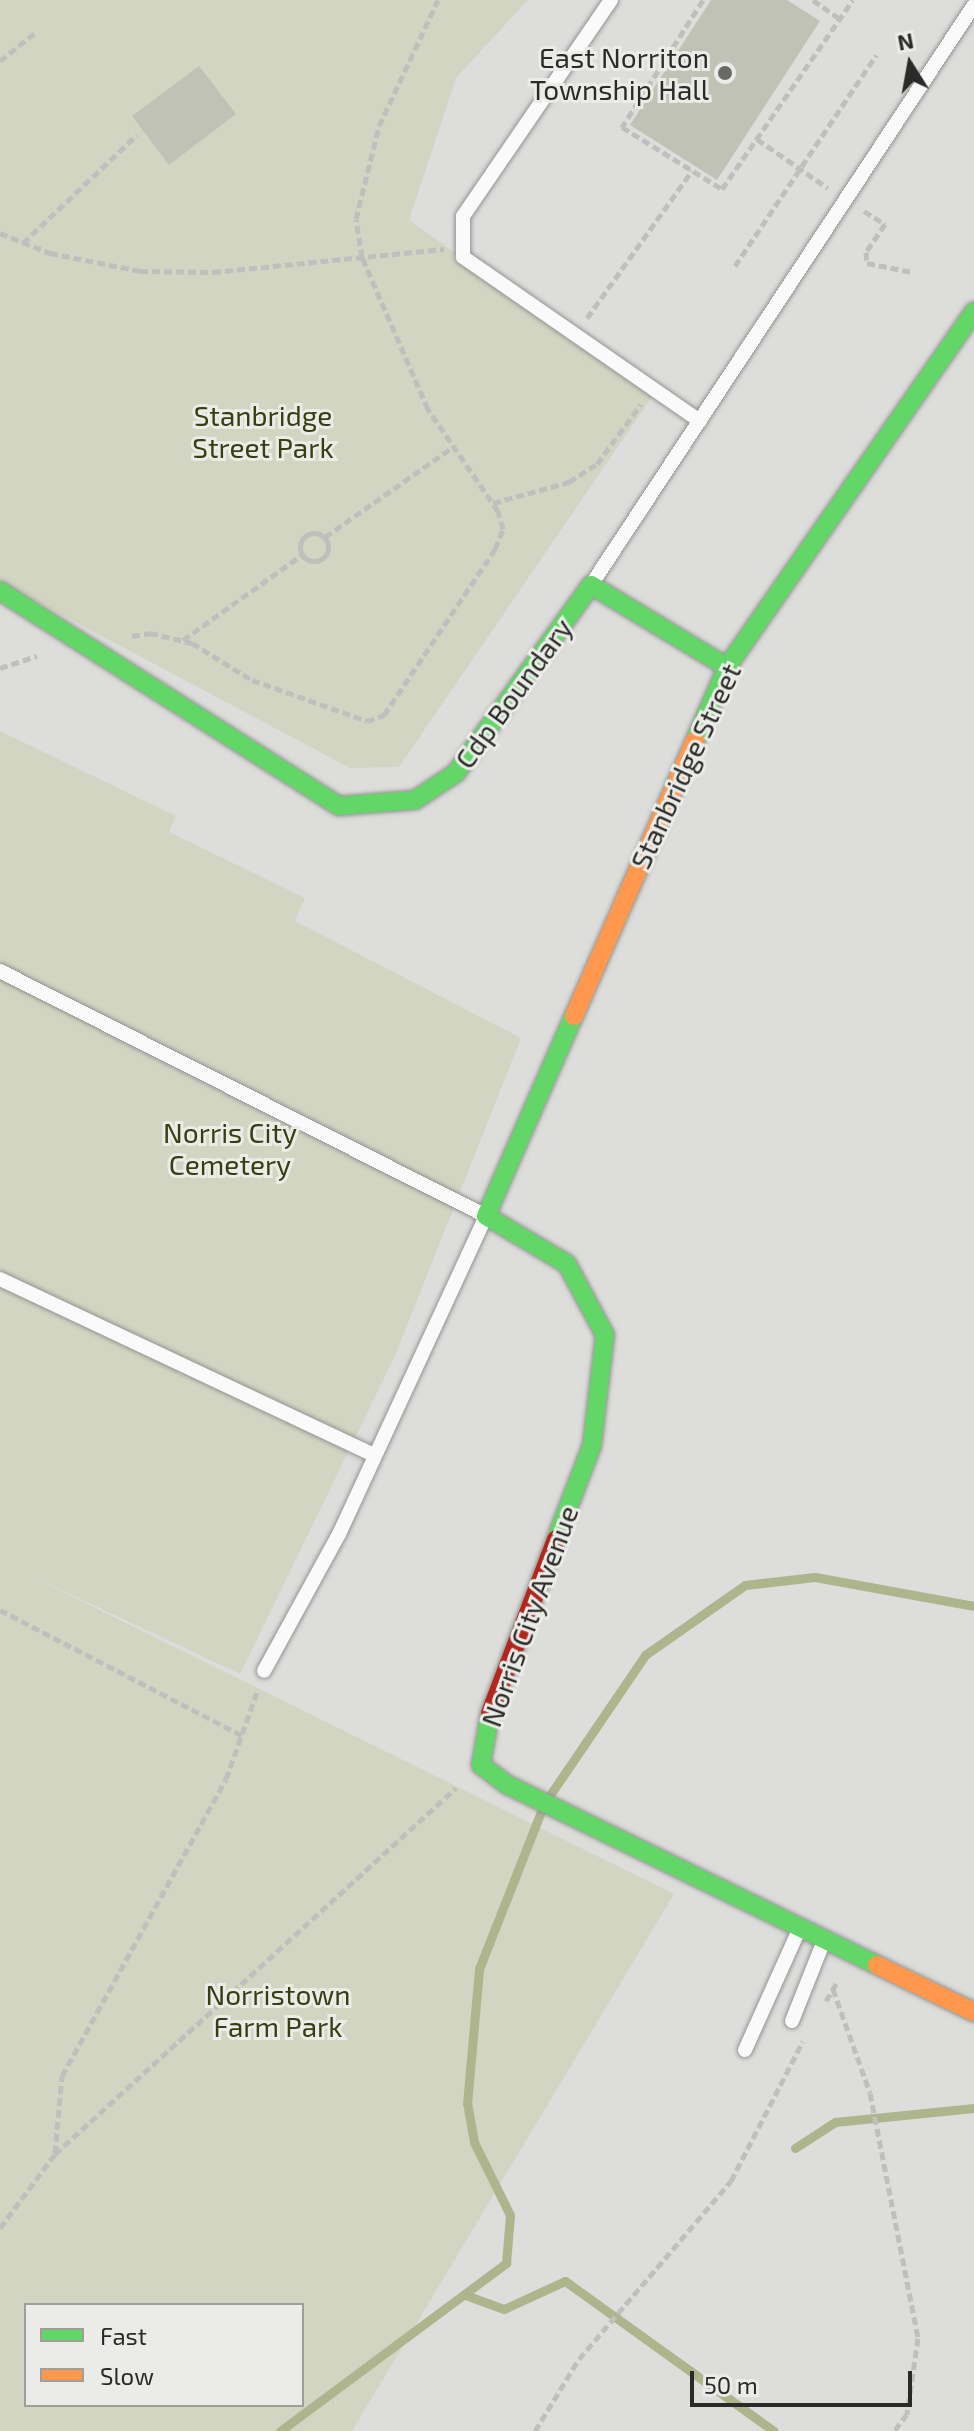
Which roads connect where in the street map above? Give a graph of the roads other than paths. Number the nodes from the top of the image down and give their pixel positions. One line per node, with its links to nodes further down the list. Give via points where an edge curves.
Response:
1 (611, 0): 4 (lane, via 463,216 461,248 485,278)
2 (974, 5): 4 (lane)
3 (974, 311): 7 (street, Stanbridge Street)
4 (700, 421): 5 (lane)
5 (591, 585): 6 (street, Cdp Boundary, via 456,773 415,800 363,808 312,795); 7 (street)
6 (0, 591)
7 (727, 667): 9 (street, Stanbridge Street)
8 (0, 971): 9 (lane)
9 (486, 1216): 11 (lane); 13 (street, Norris City Avenue, via 567,1264 605,1335 592,1445 492,1705 481,1765 508,1785)
10 (0, 1279): 11 (lane)
11 (374, 1455): 12 (lane)
12 (264, 1671)
13 (800, 1927): 14 (street, Norris City Avenue); 17 (lane)
14 (824, 1939): 15 (street, Norris City Avenue); 16 (lane)
15 (974, 2012)
16 (792, 2021)
17 (745, 2050)

